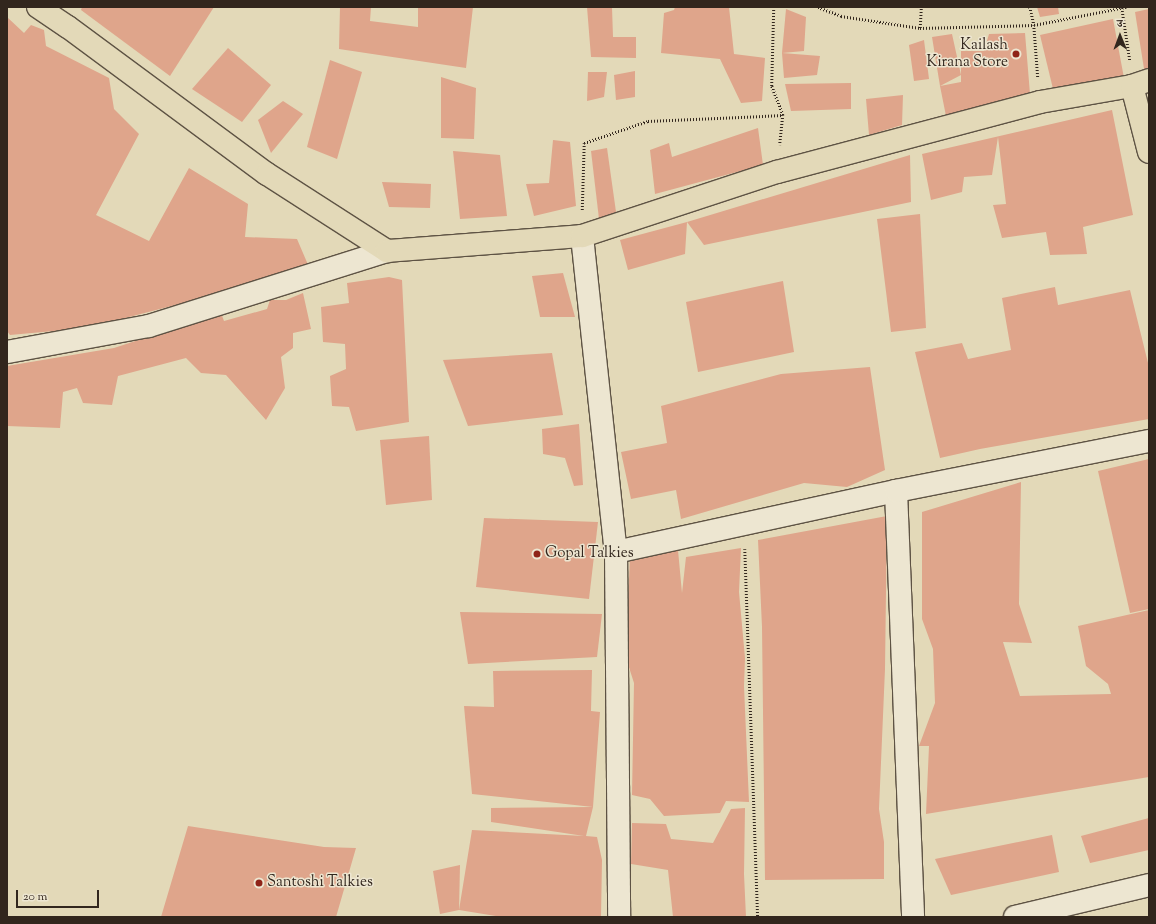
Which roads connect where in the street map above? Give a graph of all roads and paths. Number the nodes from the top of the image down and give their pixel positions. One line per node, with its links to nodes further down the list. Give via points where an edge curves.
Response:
1 (38, 7): 15 (main road, via 267,174)
2 (774, 7): 11 (path, via 772,86)
3 (818, 7): 8 (path, via 841,16)
4 (921, 7): 8 (path)
5 (1030, 7): 7 (path)
6 (1124, 7): 7 (path); 9 (path)
7 (1034, 25): 8 (path); 10 (path)
8 (920, 28)
9 (1141, 83): 10 (main road); 12 (main road)
10 (1040, 102): 13 (main road)
11 (783, 115): 13 (path); 14 (path, via 648,121 584,143)
12 (1149, 152)
13 (777, 172): 14 (main road)
14 (582, 236): 15 (main road); 20 (street)
15 (387, 252): 16 (street, via 149,326)
16 (7, 352)
17 (1149, 441): 18 (street)
18 (896, 491): 19 (street); 24 (street)
19 (744, 524): 20 (street); 23 (path)
20 (616, 552): 22 (street)
21 (1149, 885): 25 (street)
22 (619, 917)
23 (758, 917)
24 (913, 917)
25 (1015, 917)

